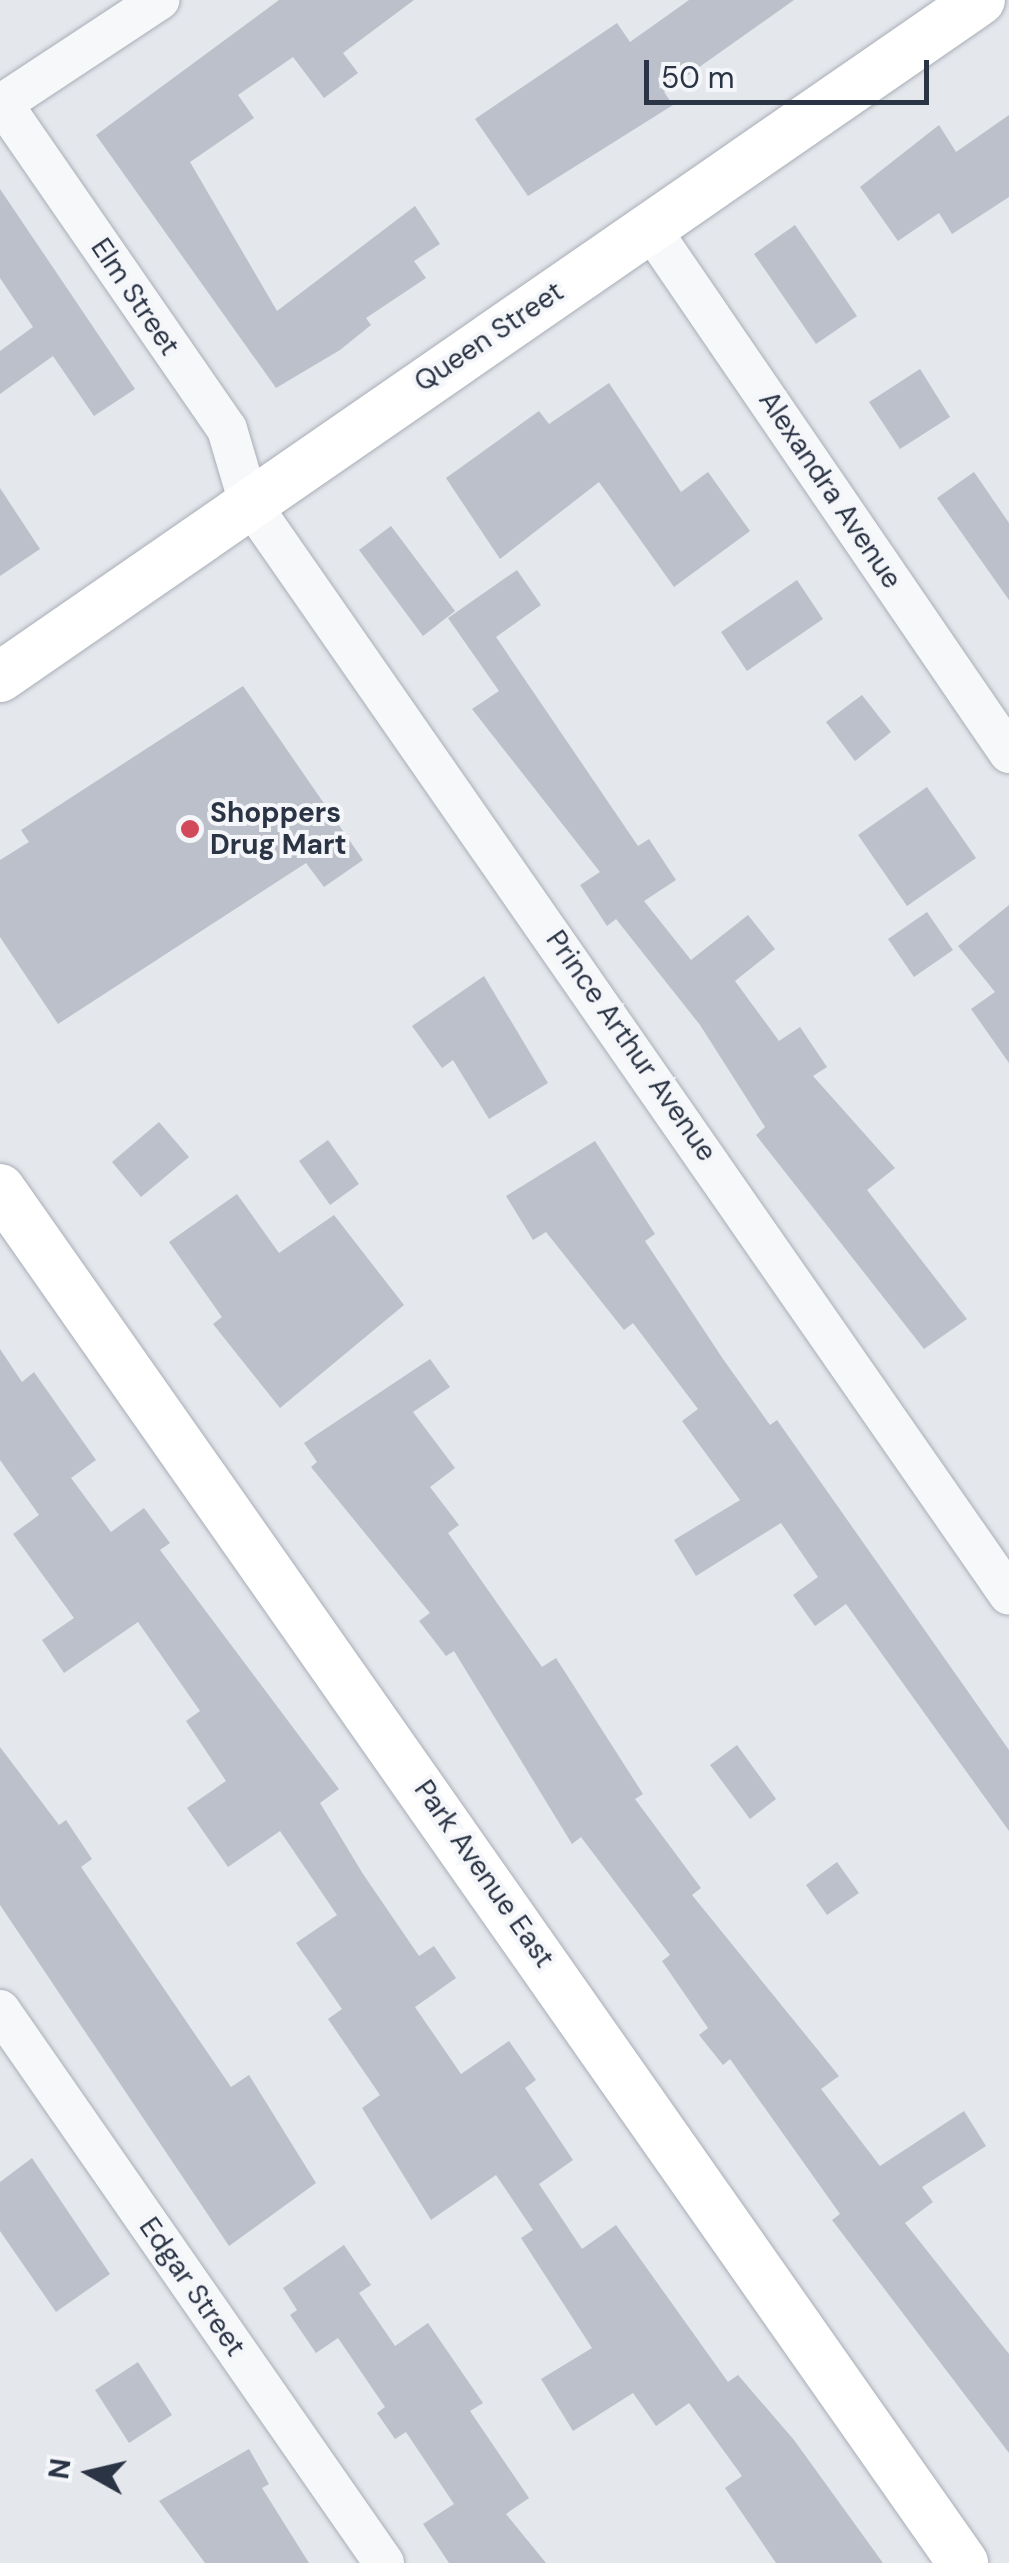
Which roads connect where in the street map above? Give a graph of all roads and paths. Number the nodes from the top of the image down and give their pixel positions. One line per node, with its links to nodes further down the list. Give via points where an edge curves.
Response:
1 (159, 0): 3 (street)
2 (980, 0): 4 (main road, Queen Street)
3 (1, 104): 5 (street, Elm Street, via 231,436)
4 (650, 228): 5 (main road, Queen Street); 7 (street, Alexandra Avenue)
5 (248, 500): 6 (main road, Queen Street); 9 (street, Prince Arthur Avenue)
6 (0, 678)
7 (1009, 753)
8 (0, 1189): 12 (main road, Park Avenue East)
9 (1009, 1595)
10 (0, 2010): 11 (street, Edgar Street)
11 (384, 2563)
12 (962, 2563)

